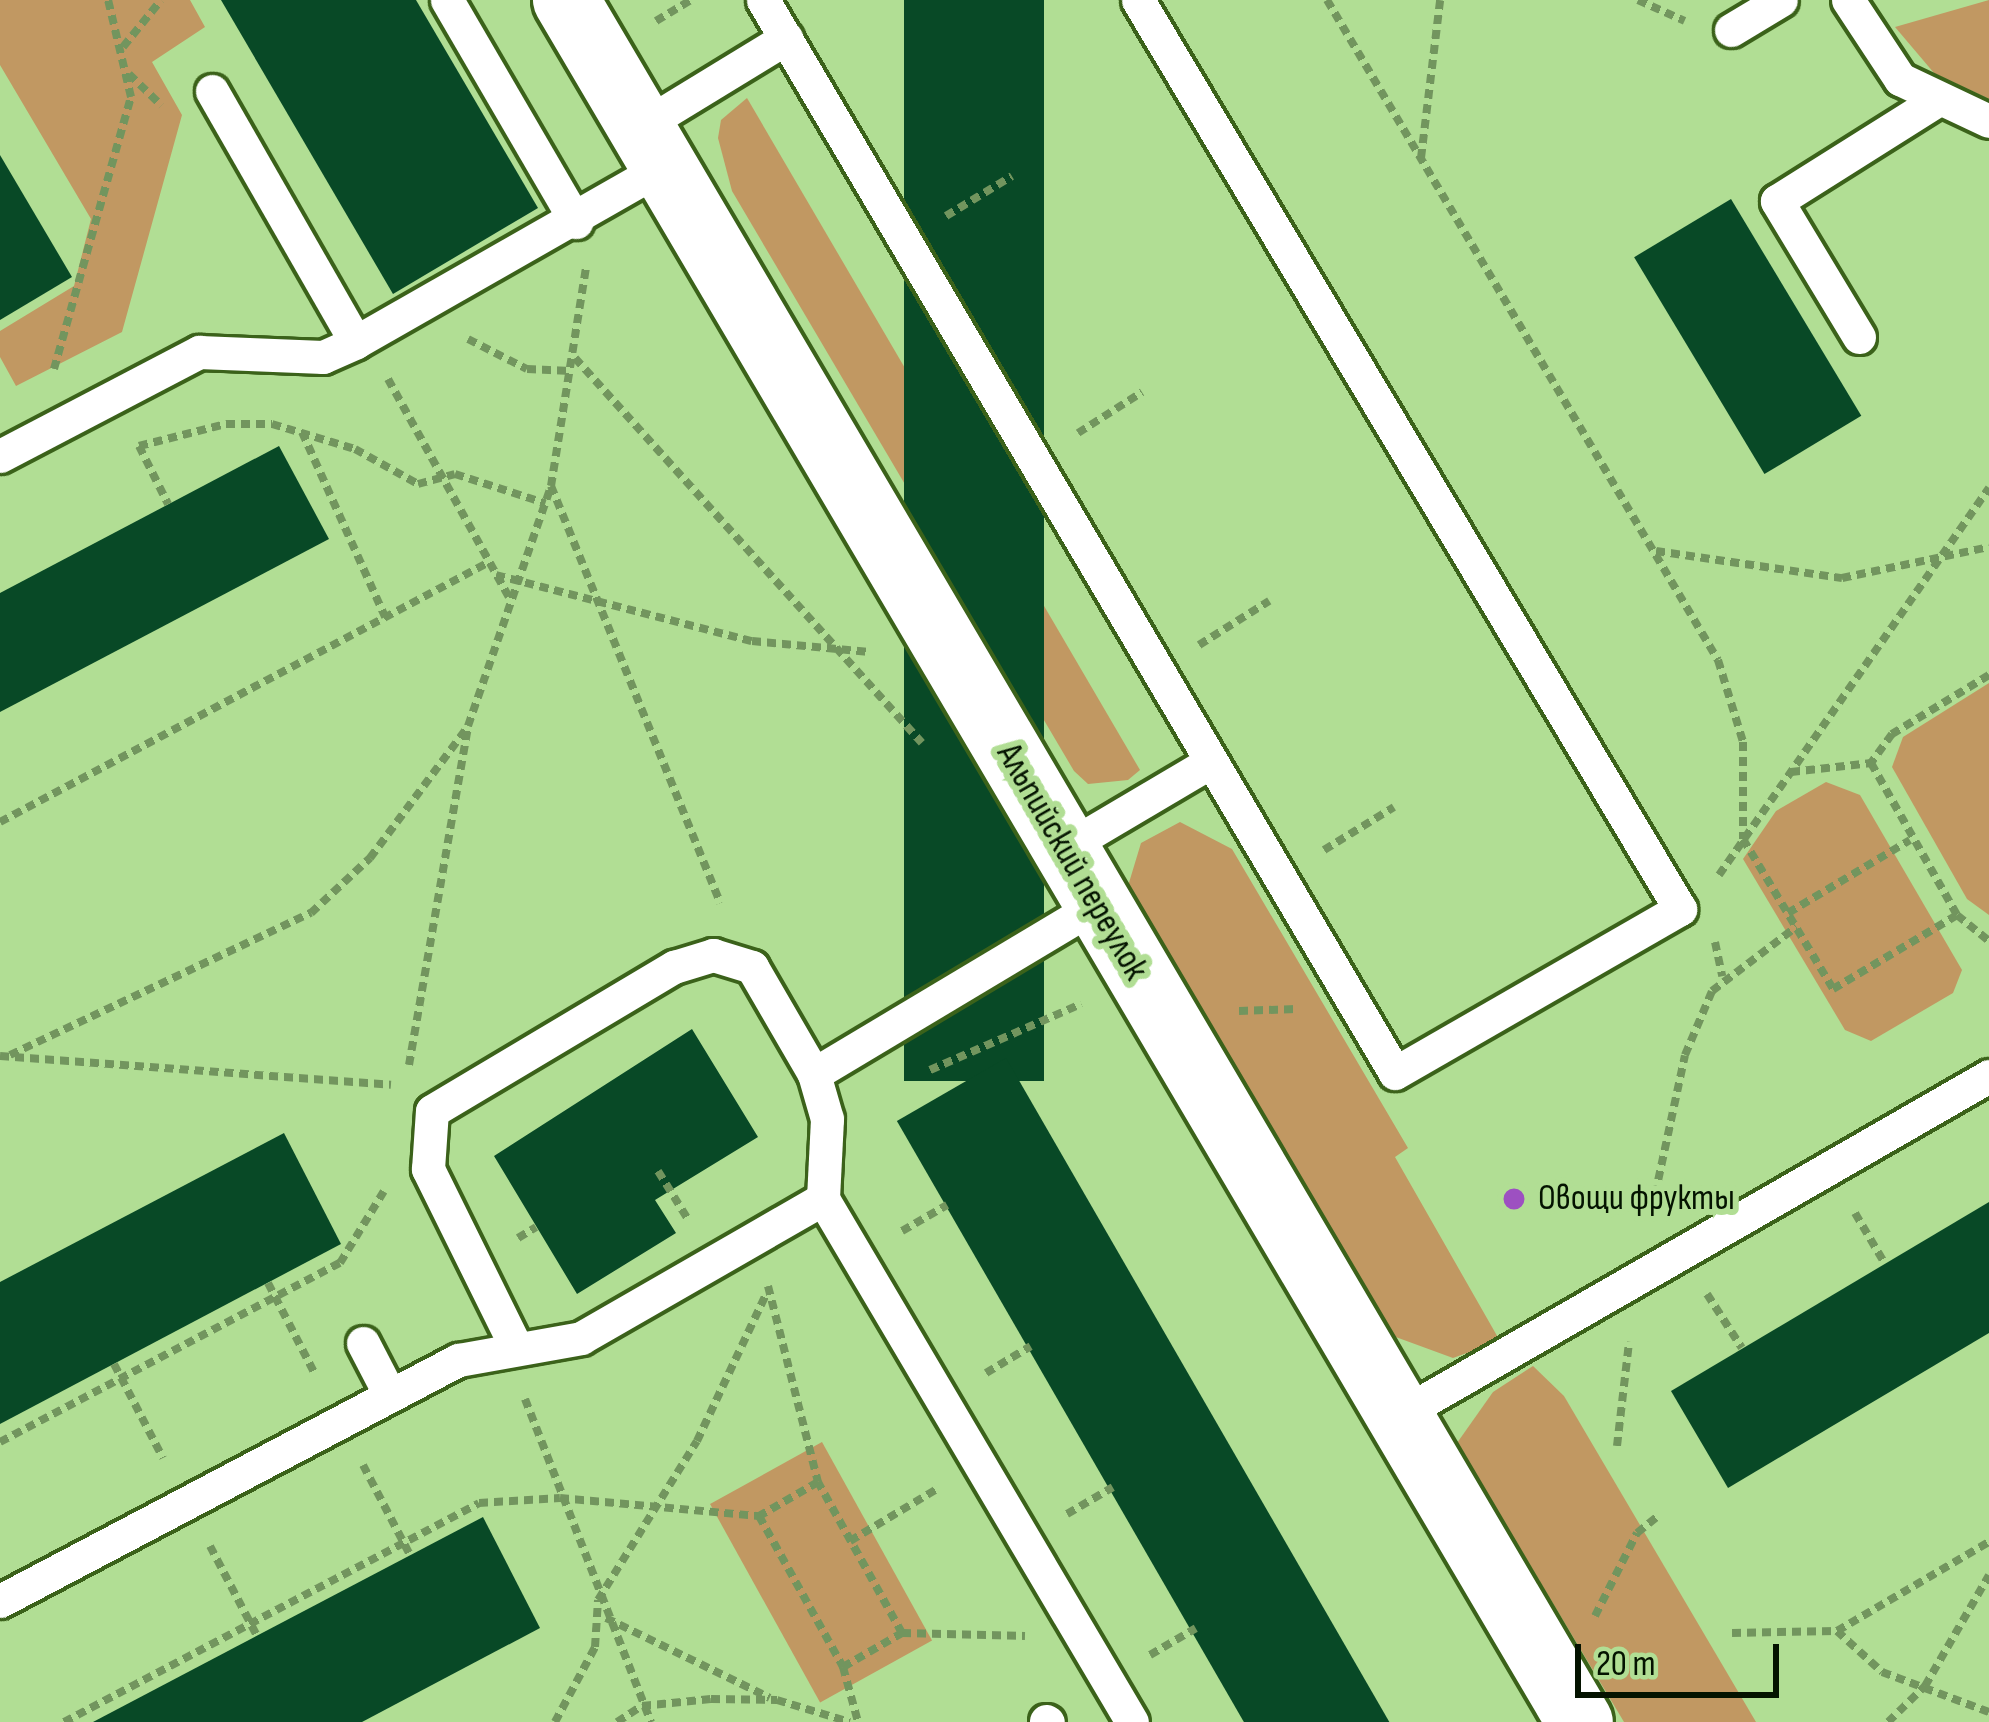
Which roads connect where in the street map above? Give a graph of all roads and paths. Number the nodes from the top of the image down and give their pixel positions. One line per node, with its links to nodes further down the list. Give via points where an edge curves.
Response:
1 (108, 0): 15 (path)
2 (161, 0): 15 (path)
3 (447, 0): 22 (lane)
4 (566, 0): 19 (street, Альпийский переулок)
5 (691, 0): 12 (path)
6 (763, 0): 14 (lane)
7 (1138, 0): 68 (lane)
8 (1327, 0): 20 (path)
9 (1439, 0): 20 (path)
10 (1780, 0): 13 (lane)
11 (1860, 4): 17 (lane, via 1900,79)
12 (645, 27)
13 (1731, 30)
14 (786, 38): 19 (lane); 23 (lane)
15 (122, 48): 32 (path, via 127,118 53,370)
16 (212, 91): 26 (lane)
17 (1934, 102): 18 (lane); 25 (lane, via 1777,200)
18 (1989, 121)
19 (654, 146): 22 (lane); 65 (street, Альпийский переулок)
20 (1420, 158): 43 (path)
21 (1012, 176): 23 (path)
22 (576, 222): 24 (lane); 27 (path, via 589,249)
23 (904, 242): 36 (lane)
24 (421, 308): 26 (lane); 29 (path, via 527,369)
25 (1858, 337)
26 (356, 342): 31 (lane, via 323,357 199,352); 37 (path, via 375,355)
27 (574, 356): 28 (path); 29 (path)
28 (584, 368): 29 (path); 52 (path)
29 (572, 371): 38 (path)
30 (1142, 392): 36 (path)
31 (113, 397): 32 (lane); 34 (path)
32 (62, 424): 35 (lane)
33 (301, 431): 34 (path, via 226,424); 37 (path, via 418,484); 51 (path)
34 (139, 446): 41 (path)
35 (0, 456)
36 (1031, 462): 54 (lane)
37 (444, 480): 40 (path, via 455,474); 44 (path)
38 (551, 486): 40 (path); 50 (path)
39 (1989, 488): 45 (path)
40 (545, 503): 47 (path)
41 (168, 504)
42 (1989, 547): 45 (path)
43 (1654, 551): 45 (path, via 1810,578); 63 (path, via 1730,686 1743,742)
44 (489, 562): 46 (path); 51 (path)
45 (1937, 563): 60 (path)
46 (496, 575): 47 (path); 48 (path)
47 (518, 576): 48 (path); 50 (path)
48 (510, 598): 56 (path)
49 (1269, 602): 54 (path)
50 (603, 607): 52 (path, via 752,641); 73 (path, via 730,926)
51 (386, 617): 62 (path)
52 (832, 648): 53 (path); 57 (path)
53 (888, 653)
54 (1153, 673): 58 (lane)
55 (1989, 675): 59 (path, via 1892,734)
56 (468, 726): 75 (path, via 370,858 311,913); 75 (path, via 404,1086)
57 (939, 756)
58 (1207, 764): 65 (lane); 66 (lane)
59 (1871, 764): 60 (path); 64 (path)
60 (1791, 772): 63 (path)
61 (1394, 807): 66 (path)
62 (0, 822)
63 (1744, 839): 68 (path, via 1699,905); 69 (path)
64 (1910, 839): 69 (path); 70 (path)
65 (1065, 848): 67 (street, Альпийский переулок)
66 (1276, 879): 68 (lane, via 1395,1073)
67 (1097, 904): 76 (lane); 90 (street, Альпийский переулок)
68 (1680, 909)
69 (1788, 913): 71 (path)
70 (1957, 915): 71 (path, via 1833,989); 72 (path)
71 (1796, 927): 83 (path, via 1712,992 1685,1055)
72 (1989, 941)
73 (731, 956): 76 (lane, via 752,967); 87 (lane, via 674,967 432,1111 423,1142 428,1169)
74 (1096, 1002): 78 (path, via 991,1040)
75 (5, 1056)
76 (814, 1074): 78 (lane)
77 (1989, 1076): 81 (lane)
78 (827, 1133): 79 (lane)
79 (823, 1199): 80 (lane); 93 (lane)
80 (754, 1238): 84 (path); 87 (lane, via 581,1338)
81 (1684, 1257): 83 (lane); 88 (path)
82 (340, 1263): 91 (path)
83 (1635, 1286): 90 (lane)
84 (769, 1288): 94 (path); 96 (path, via 697,1441)
85 (1631, 1330): 92 (path)
86 (363, 1343): 89 (lane)
87 (516, 1347): 89 (lane, via 458,1360); 95 (path, via 515,1373)
88 (1742, 1348)
89 (390, 1395): 101 (lane)
90 (1396, 1417): 121 (street, Альпийский переулок)
91 (0, 1442)
92 (1617, 1447)
93 (980, 1463): 98 (path); 107 (lane)
94 (818, 1483): 97 (path); 98 (path)
95 (560, 1498): 96 (path); 102 (path); 110 (path, via 479,1503)
96 (652, 1506): 97 (path); 102 (path)
97 (759, 1516): 108 (path)
98 (850, 1541): 105 (path)
99 (1989, 1542): 104 (path)
100 (1989, 1574): 109 (path)
101 (0, 1600)
102 (598, 1600): 103 (path); 116 (path, via 595,1647)
103 (605, 1618): 111 (path); 112 (path)
104 (1838, 1631): 106 (path); 109 (path, via 1882,1672)
105 (902, 1633): 107 (path); 108 (path)
106 (1732, 1634)
107 (1081, 1635): 120 (lane)
108 (843, 1667): 119 (path)
109 (1925, 1686): 114 (path); 122 (path)
110 (107, 1699): 113 (path); 115 (path)
111 (778, 1700): 112 (path); 119 (path)
112 (642, 1706): 117 (path); 118 (path)
113 (113, 1712)
114 (1989, 1712)
115 (64, 1722)
116 (555, 1722)
117 (616, 1722)
118 (651, 1722)
119 (854, 1722)
120 (1132, 1722)
121 (1580, 1722)
122 (1888, 1722)

